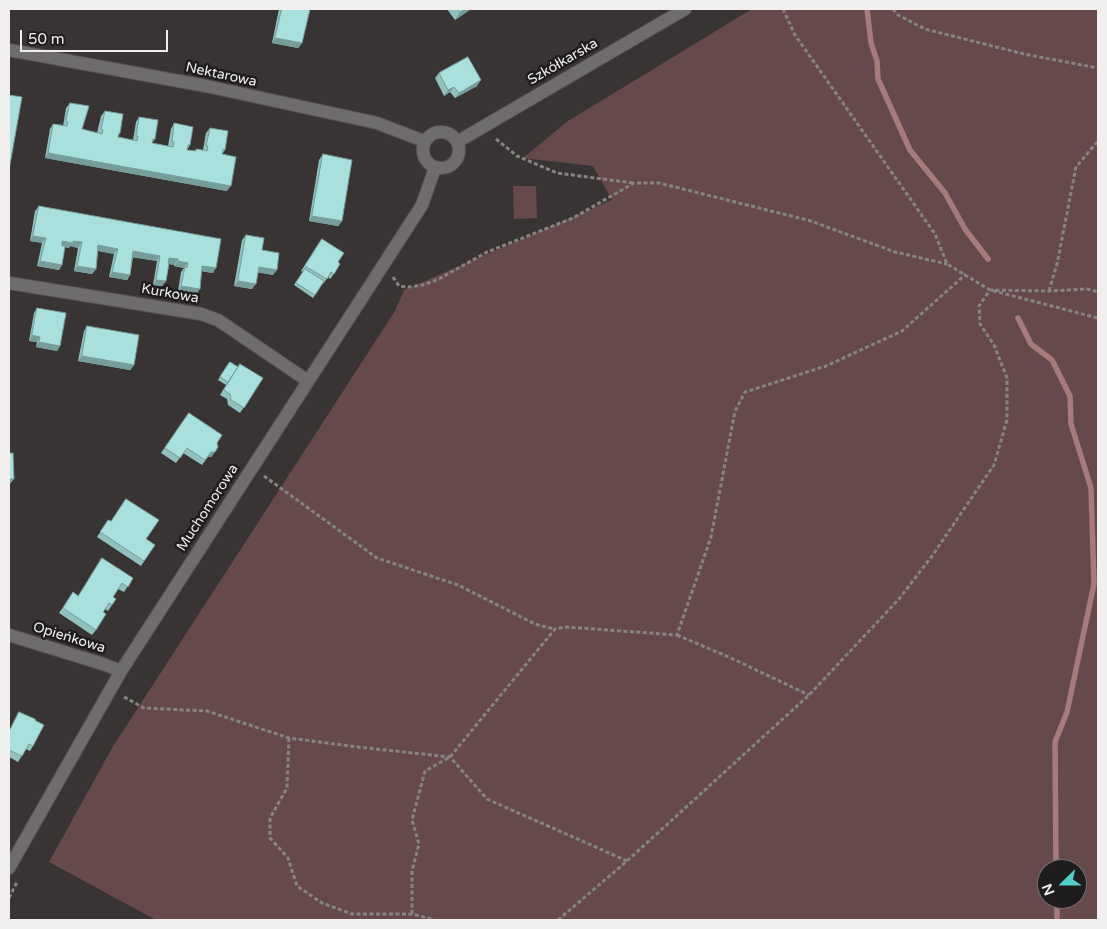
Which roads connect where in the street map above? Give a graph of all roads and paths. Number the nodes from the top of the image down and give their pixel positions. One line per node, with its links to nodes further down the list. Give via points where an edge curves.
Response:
1 (685, 9): 9 (street, Szkółkarska)
2 (783, 9): 12 (path, via 795,34 935,234)
3 (893, 9): 5 (path, via 925,29 1024,54)
4 (9, 50): 7 (street, Nektarowa, via 206,86 368,121)
5 (1098, 68)
6 (496, 139): 11 (path, via 516,156 557,173)
7 (424, 141): 9 (street, via 439,132 450,135); 10 (street, via 424,157)
8 (1098, 141): 17 (path, via 1076,167 1057,264)
9 (457, 142): 10 (street, via 456,160 448,167)
10 (435, 168): 20 (street, Muchomorowa, via 422,205)
11 (634, 183): 12 (path, via 659,183 811,220 895,252); 14 (path, via 573,218 487,252 440,279 408,287 400,286)
12 (947, 264): 13 (path)
13 (966, 274): 16 (path); 24 (path, via 902,331 826,366 745,392 735,411 712,537)
14 (396, 279)
15 (9, 283): 20 (street, Kurkowa, via 200,314 218,320)
16 (990, 290): 17 (path); 19 (path); 26 (path, via 979,306 980,324 994,346 1007,378 1007,420 994,465 899,599)
17 (1048, 291): 18 (path, via 1087,289)
18 (1098, 292)
19 (1098, 318)
20 (308, 381): 25 (street, Muchomorowa)
21 (264, 476): 22 (path, via 377,558 458,585 534,624)
22 (555, 629): 24 (path, via 566,627); 29 (path)
23 (9, 635): 25 (street, Opieńkowa)
24 (678, 636): 26 (path)
25 (121, 671): 31 (street, Muchomorowa)
26 (809, 695): 30 (path)
27 (123, 696): 28 (path, via 144,708 207,711)
28 (289, 738): 29 (path); 32 (path, via 287,788 270,818 270,838 288,858 298,886 322,904 352,914)
29 (450, 757): 30 (path, via 487,799); 32 (path, via 425,771 412,820 419,844 412,871)
30 (628, 861): 34 (path)
31 (9, 868)
32 (412, 914): 33 (path)
33 (435, 920)
34 (558, 920)

